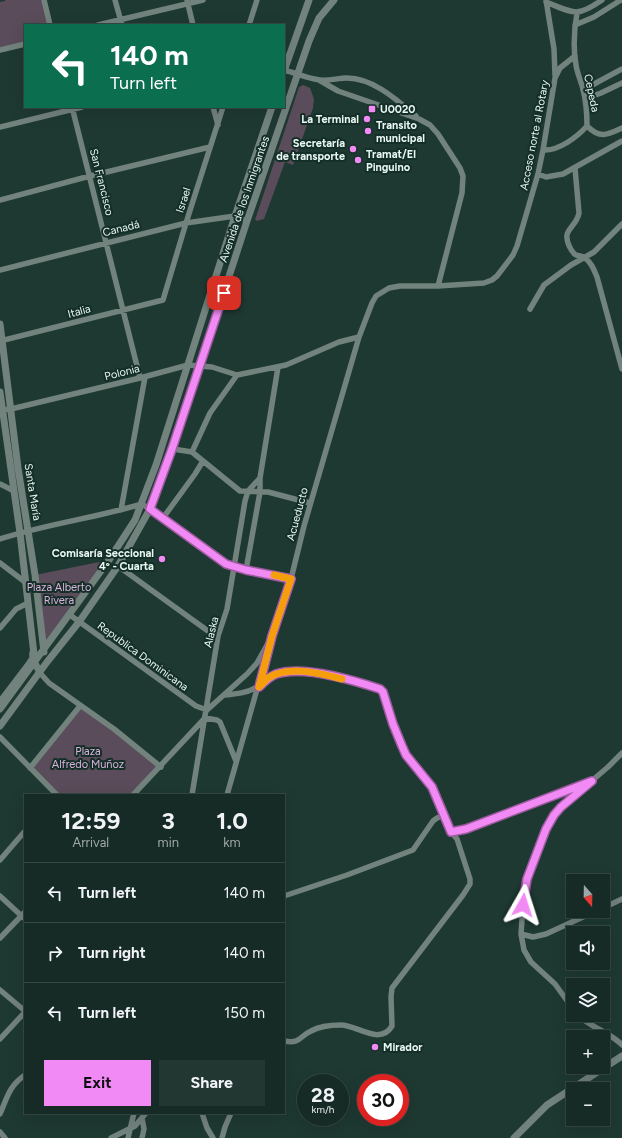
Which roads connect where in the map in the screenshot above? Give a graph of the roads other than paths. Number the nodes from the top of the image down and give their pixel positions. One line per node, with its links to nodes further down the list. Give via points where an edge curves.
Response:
1 (44, 0): 13 (street)
2 (116, 0): 12 (street)
3 (203, 0): 10 (street)
4 (256, 0): 16 (street)
5 (309, 0): 21 (street)
6 (334, 0): 24 (street, Avenida de los Inmigrantes, via 319,18)
7 (602, 0): 11 (street)
8 (621, 0): 17 (street, via 594,17)
9 (546, 1): 11 (street); 25 (street, via 554,50)
10 (187, 2): 12 (street); 15 (street)
11 (577, 13): 17 (street, Cepeda)
12 (122, 22): 14 (street)
13 (50, 24)
14 (106, 24)
15 (193, 24)
16 (248, 24)
17 (575, 25): 20 (street, Cepeda)
18 (24, 44): 19 (street)
19 (0, 50)
20 (575, 56): 25 (street, Acceso norte al Rotary, via 560,68); 28 (street, Cepeda)
21 (285, 68)
22 (622, 69): 28 (street)
23 (285, 71): 24 (street)
24 (298, 73): 26 (street); 47 (street, Avenida de los Inmigrantes)
25 (555, 78): 41 (street, Acceso norte al Rotary)
26 (319, 80): 34 (street, via 338,91); 34 (street, via 360,79 373,84)
27 (622, 82): 29 (street)
28 (583, 90): 29 (street, Cepeda)
29 (585, 99): 37 (street, Cepeda)
30 (73, 108): 35 (street); 44 (street, San Francisco)
31 (213, 108): 36 (street)
32 (224, 108): 36 (street, Israel)
33 (272, 108): 46 (street, Avenida de los Inmigrantes)
34 (419, 119): 53 (street, via 430,125 438,134 463,176 462,193)
35 (0, 126)
36 (218, 126): 40 (street, Israel)
37 (588, 126): 38 (street, via 598,134 606,135); 41 (street, Cepeda, via 559,147)
38 (622, 128)
39 (622, 141): 42 (street)
40 (210, 147): 44 (street); 48 (street, Israel)
41 (543, 150): 43 (street, Acceso norte al Rotary)
42 (576, 168): 43 (street, via 554,176); 51 (street, via 579,213 578,220 567,238 572,252)
43 (538, 174): 53 (street, Acceso norte al Rotary, via 517,246 497,276 484,283)
44 (90, 176): 45 (street); 50 (street, San Francisco)
45 (0, 200)
46 (235, 216): 47 (street, Canadá); 48 (street, Canadá); 61 (street, Avenida de los Inmigrantes)
47 (248, 221): 62 (street, Avenida de los Inmigrantes)
48 (186, 223): 50 (street, Canadá); 54 (street, Israel)
49 (622, 224): 51 (street)
50 (106, 242): 52 (street, Canadá); 57 (street, San Francisco)
51 (585, 258): 56 (street, via 571,264 544,285); 64 (street, via 593,266 597,277)
52 (0, 270)
53 (438, 286): 55 (street, Acceso norte al Rotary, via 389,288 376,296)
54 (164, 300): 57 (street, Italia)
55 (372, 303): 59 (street, Acueducto)
56 (530, 309)
57 (123, 310): 60 (street, Italia); 66 (street, San Francisco)
58 (0, 324): 60 (street, Santa María)
59 (360, 337): 63 (street, via 339,342); 79 (street, Acueducto)
60 (1, 341): 68 (street, Santa María)
61 (188, 365): 62 (street, Polonia); 66 (street, Polonia); 78 (street, Avenida de los Inmigrantes)
62 (200, 366): 65 (street, Polonia, via 220,368); 70 (street, Avenida de los Inmigrantes)
63 (278, 367): 65 (street); 73 (street)
64 (622, 369)
65 (237, 374): 71 (street, via 210,413)
66 (142, 378): 68 (street, Polonia); 81 (street)
67 (0, 392): 69 (street, Santa María)
68 (11, 409): 69 (street, Polonia); 83 (street, Santa María)
69 (2, 410): 75 (street, Santa María)
70 (172, 449): 71 (street); 80 (street, Avenida de los Inmigrantes)
71 (192, 452): 72 (street)
72 (203, 461): 76 (street, via 240,491); 82 (street)
73 (260, 478): 76 (street, Alaska); 77 (street)
74 (0, 484): 75 (street)
75 (14, 491): 84 (street, Santa María)
76 (248, 491): 77 (street); 88 (street, Alaska)
77 (260, 492): 79 (street); 89 (street)
78 (142, 504): 80 (street); 81 (street); 93 (street, Avenida de los Inmigrantes, via 135,520)
79 (310, 504): 90 (street, Acueducto)
80 (150, 509): 82 (street); 87 (street, Avenida de los Inmigrantes)
81 (121, 510): 83 (street)
82 (163, 518): 88 (street, via 220,561)
83 (28, 532): 84 (street); 99 (street, Santa María)
84 (20, 533): 85 (street); 91 (street, Santa María)
85 (0, 539)
86 (0, 563): 91 (street)
87 (118, 566): 94 (street, Avenida de los Inmigrantes); 96 (street)
88 (234, 567): 89 (street); 96 (street, Alaska, via 227,609)
89 (246, 570): 90 (street)
90 (291, 579): 97 (street, Acueducto)
91 (25, 582): 92 (street, Santa María)
92 (28, 603): 95 (street, via 16,608); 98 (street, Santa María)
93 (70, 615): 94 (street, Republica Dominicana); 99 (street, Avenida de los Inmigrantes)
94 (79, 622): 100 (street, Avenida de los Inmigrantes); 108 (street, Republica Dominicana, via 196,706)
95 (0, 628)
96 (218, 636): 108 (street, Alaska)
97 (272, 636): 103 (street); 104 (street, Acueducto, via 257,663)
98 (33, 644): 101 (street, Santa María); 105 (street, via 32,658)
99 (44, 651): 100 (street, Santa María); 101 (street, Avenida de los Inmigrantes)
100 (47, 662): 102 (street, Avenida de los Inmigrantes)
101 (35, 663): 102 (street, Santa María); 107 (street, Avenida de los Inmigrantes)
102 (40, 673): 106 (street); 110 (street, Avenida de los Inmigrantes)
103 (259, 687): 104 (street, via 247,692); 113 (street); 121 (street, via 268,678 276,675 305,672 380,689 406,755 429,783)
104 (225, 694): 108 (street, Acueducto)
105 (0, 701)
106 (80, 706): 114 (street, via 114,729); 115 (street)
107 (0, 710)
108 (207, 710): 109 (street, Alaska)
109 (205, 718): 113 (street, via 220,722); 114 (street); 119 (street, Alaska)
110 (0, 726)
111 (0, 738): 115 (street)
112 (622, 753): 116 (street)
113 (237, 761): 120 (street)
114 (161, 767): 118 (street)
115 (30, 768): 117 (street)
116 (592, 781): 123 (street, via 466,829); 131 (street, via 561,807 546,829 524,891)
117 (56, 794)
118 (134, 794)
119 (192, 794)
120 (226, 794)
121 (444, 815): 123 (street); 126 (street, via 433,821 413,850)
122 (24, 832): 124 (street)
123 (451, 832): 139 (street, via 460,848 470,884 392,988 390,1029 374,1035 345,1025 333,1025 311,1031 298,1041)
124 (0, 860)
125 (0, 896): 129 (street)
126 (285, 896)
127 (622, 899): 128 (street)
128 (610, 905)
129 (24, 915): 132 (street)
130 (581, 918): 131 (street, via 546,934 533,937)
131 (521, 934): 134 (street, via 524,950 531,962 555,984)
132 (0, 938)
133 (0, 990): 135 (street)
134 (566, 1000)
135 (24, 1011)
136 (24, 1013): 138 (street)
137 (586, 1022): 140 (street, via 618,1040)
138 (0, 1039)
139 (285, 1041)
140 (622, 1045)
141 (622, 1056): 156 (street, via 548,1105)
142 (24, 1077): 143 (street, via 10,1089)
143 (0, 1114)
144 (134, 1114): 148 (street)
145 (202, 1114): 154 (street)
146 (231, 1114): 155 (street)
147 (144, 1115): 148 (street); 153 (street)
148 (130, 1129): 151 (street); 152 (street)
149 (0, 1132): 150 (street)
150 (5, 1138)
151 (111, 1138)
152 (128, 1138)
153 (142, 1138)
154 (213, 1138)
155 (222, 1138)
156 (514, 1138)

